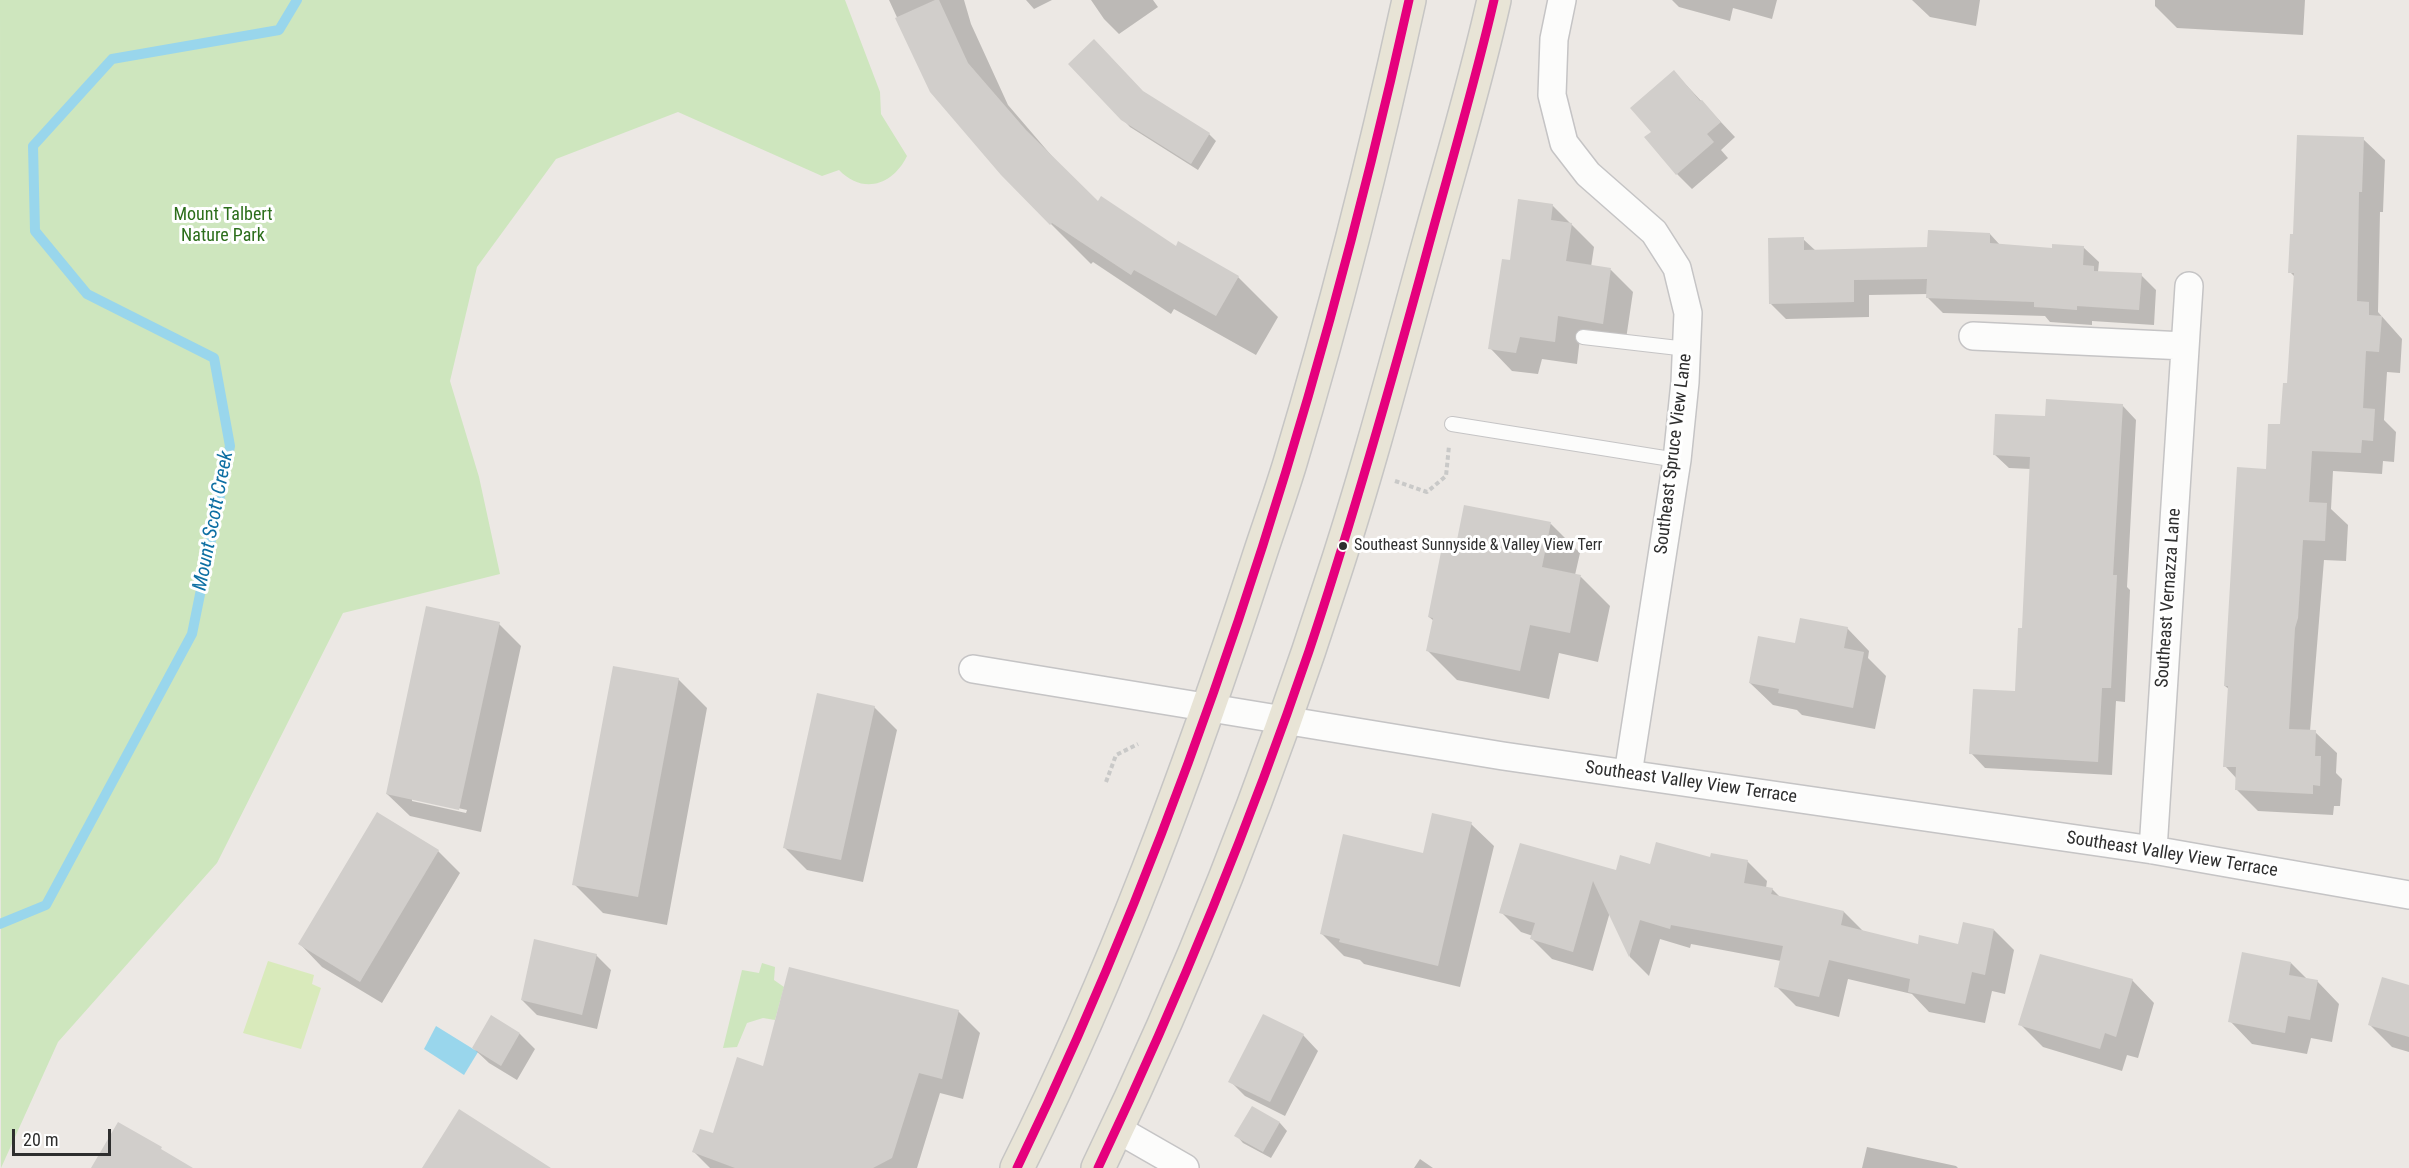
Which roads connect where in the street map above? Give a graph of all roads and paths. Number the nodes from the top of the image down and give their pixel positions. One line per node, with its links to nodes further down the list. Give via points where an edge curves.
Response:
1 (1409, 0): 13 (main road, via 1360,213 1290,465)
2 (1494, 0): 11 (main road, via 1479,70)
3 (1562, 0): 8 (street, Southeast Spruce View Lane, via 1554,39 1552,95 1564,143 1588,174 1654,232 1677,268 1688,313)
4 (2189, 286): 7 (street, Southeast Vernazza Lane)
5 (1973, 336): 7 (street)
6 (1583, 337): 8 (lane)
7 (2185, 346): 18 (street, Southeast Vernazza Lane)
8 (1687, 349): 10 (street, Southeast Spruce View Lane)
9 (1452, 424): 10 (lane); 11 (path, via 1446,476 1427,492)
10 (1677, 460): 16 (street, Southeast Spruce View Lane)
11 (1366, 471): 14 (main road)
12 (973, 669): 13 (street, Southeast Valley View Terrace)
13 (1209, 707): 14 (street, Southeast Valley View Terrace); 21 (main road, via 1117,947)
14 (1284, 719): 16 (street, Southeast Valley View Terrace); 20 (main road, via 1222,888)
15 (1138, 744): 17 (path, via 1116,754)
16 (1628, 774): 18 (street, Southeast Valley View Terrace)
17 (1106, 782)
18 (2153, 850): 19 (street, Southeast Valley View Terrace)
19 (2409, 895)
20 (1117, 1129): 22 (main road); 23 (street)
21 (1017, 1168)
22 (1098, 1168)
23 (1185, 1168)

